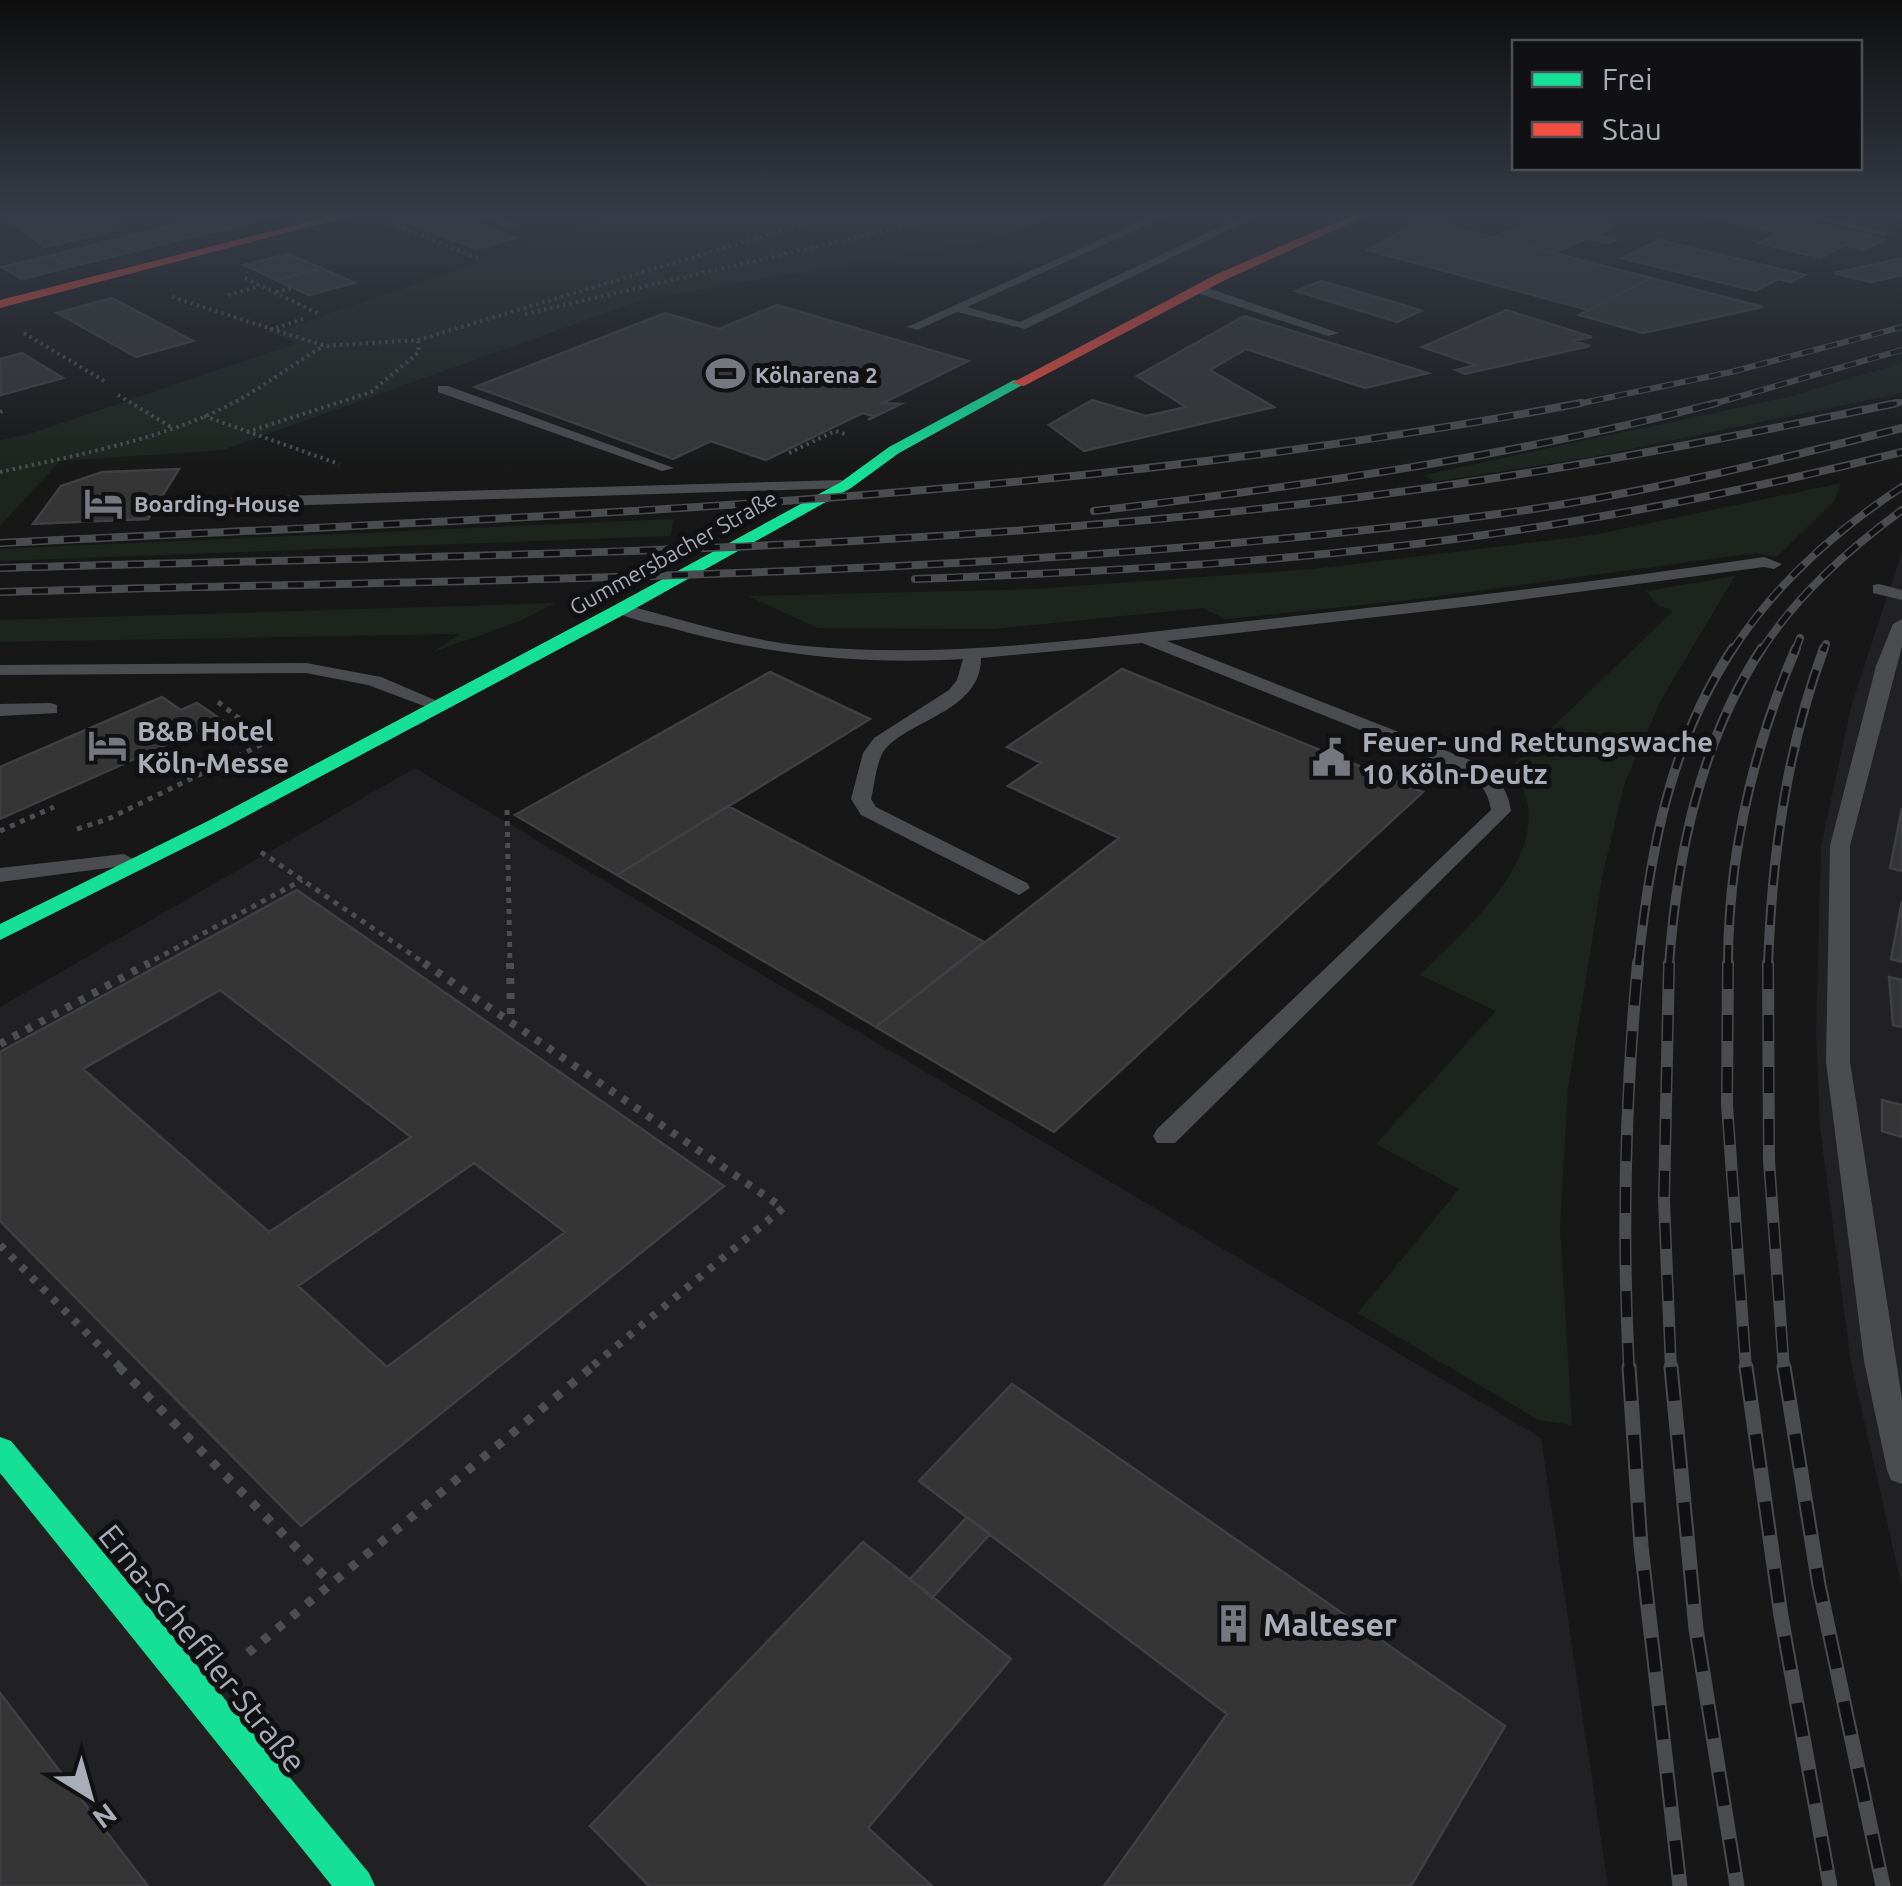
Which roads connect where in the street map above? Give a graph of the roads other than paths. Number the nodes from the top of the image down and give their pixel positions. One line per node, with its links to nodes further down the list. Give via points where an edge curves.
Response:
1 (972, 301): 5 (lane)
2 (1073, 301): 5 (lane, via 1021,326)
3 (1175, 301): 10 (street, Gummersbacher Straße, via 894,450)
4 (1235, 301): 7 (lane)
5 (956, 308): 6 (lane)
6 (913, 327)
7 (1333, 333)
8 (459, 382): 9 (lane, via 443,389)
9 (667, 468)
10 (846, 485): 11 (lane); 15 (street, Gummersbacher Straße)
11 (212, 503)
12 (1774, 564): 17 (lane)
13 (1879, 590): 14 (lane)
14 (1902, 595)
15 (620, 610): 18 (lane, via 806,652); 20 (street, Gummersbacher Straße)
16 (1902, 624): 29 (lane, via 1884,666 1840,846 1838,1062)
17 (1144, 638): 18 (lane); 27 (lane, via 1468,766 1490,780 1501,811)
18 (972, 652): 25 (lane, via 975,666 960,691 881,742 861,799 868,811)
19 (0, 670): 20 (lane, via 344,671)
20 (440, 706): 23 (street, Gummersbacher Straße)
21 (50, 708): 22 (lane)
22 (0, 710)
23 (152, 857): 24 (lane); 26 (street, Gummersbacher Straße)
24 (0, 876)
25 (1019, 888)
26 (0, 933)
27 (1166, 1136)
28 (0, 1450): 30 (street, Erna-Scheffler-Straße, via 198,1694)
29 (1902, 1470)
30 (334, 1878)

